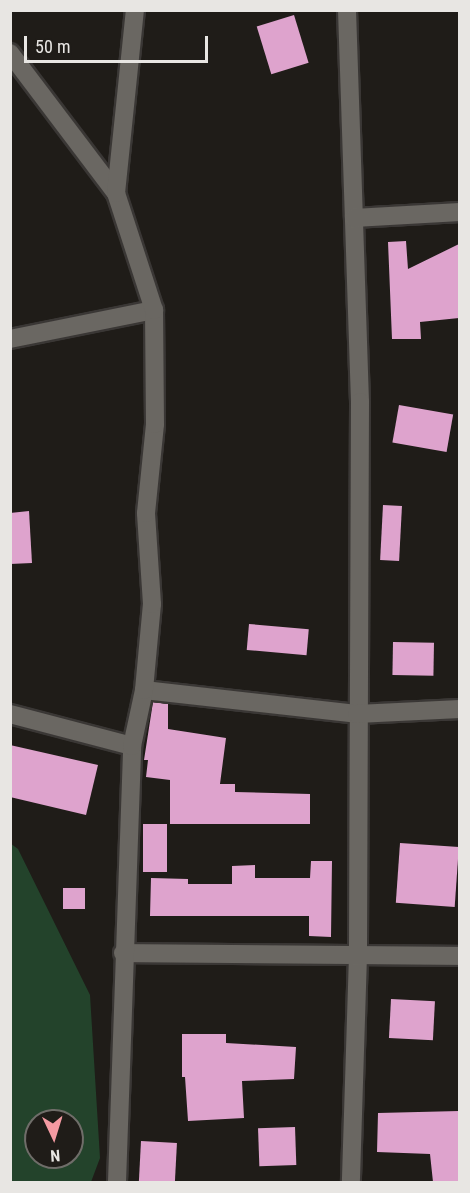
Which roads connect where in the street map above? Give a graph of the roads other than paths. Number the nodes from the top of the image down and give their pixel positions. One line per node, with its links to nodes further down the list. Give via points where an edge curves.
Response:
1 (135, 10): 4 (street)
2 (347, 10): 6 (street)
3 (10, 53): 4 (street)
4 (116, 193): 7 (street)
5 (459, 212): 6 (street)
6 (354, 218): 12 (street, via 360,402)
7 (154, 310): 8 (street); 9 (street, via 155,424 146,513 152,604)
8 (10, 339)
9 (144, 690): 12 (street); 13 (street)
10 (459, 709): 12 (street)
11 (10, 714): 13 (street)
12 (357, 714): 15 (street)
13 (132, 746): 14 (street)
14 (123, 953): 15 (street); 17 (street)
15 (358, 955): 16 (street); 18 (street)
16 (459, 956)
17 (117, 1182)
18 (351, 1182)

